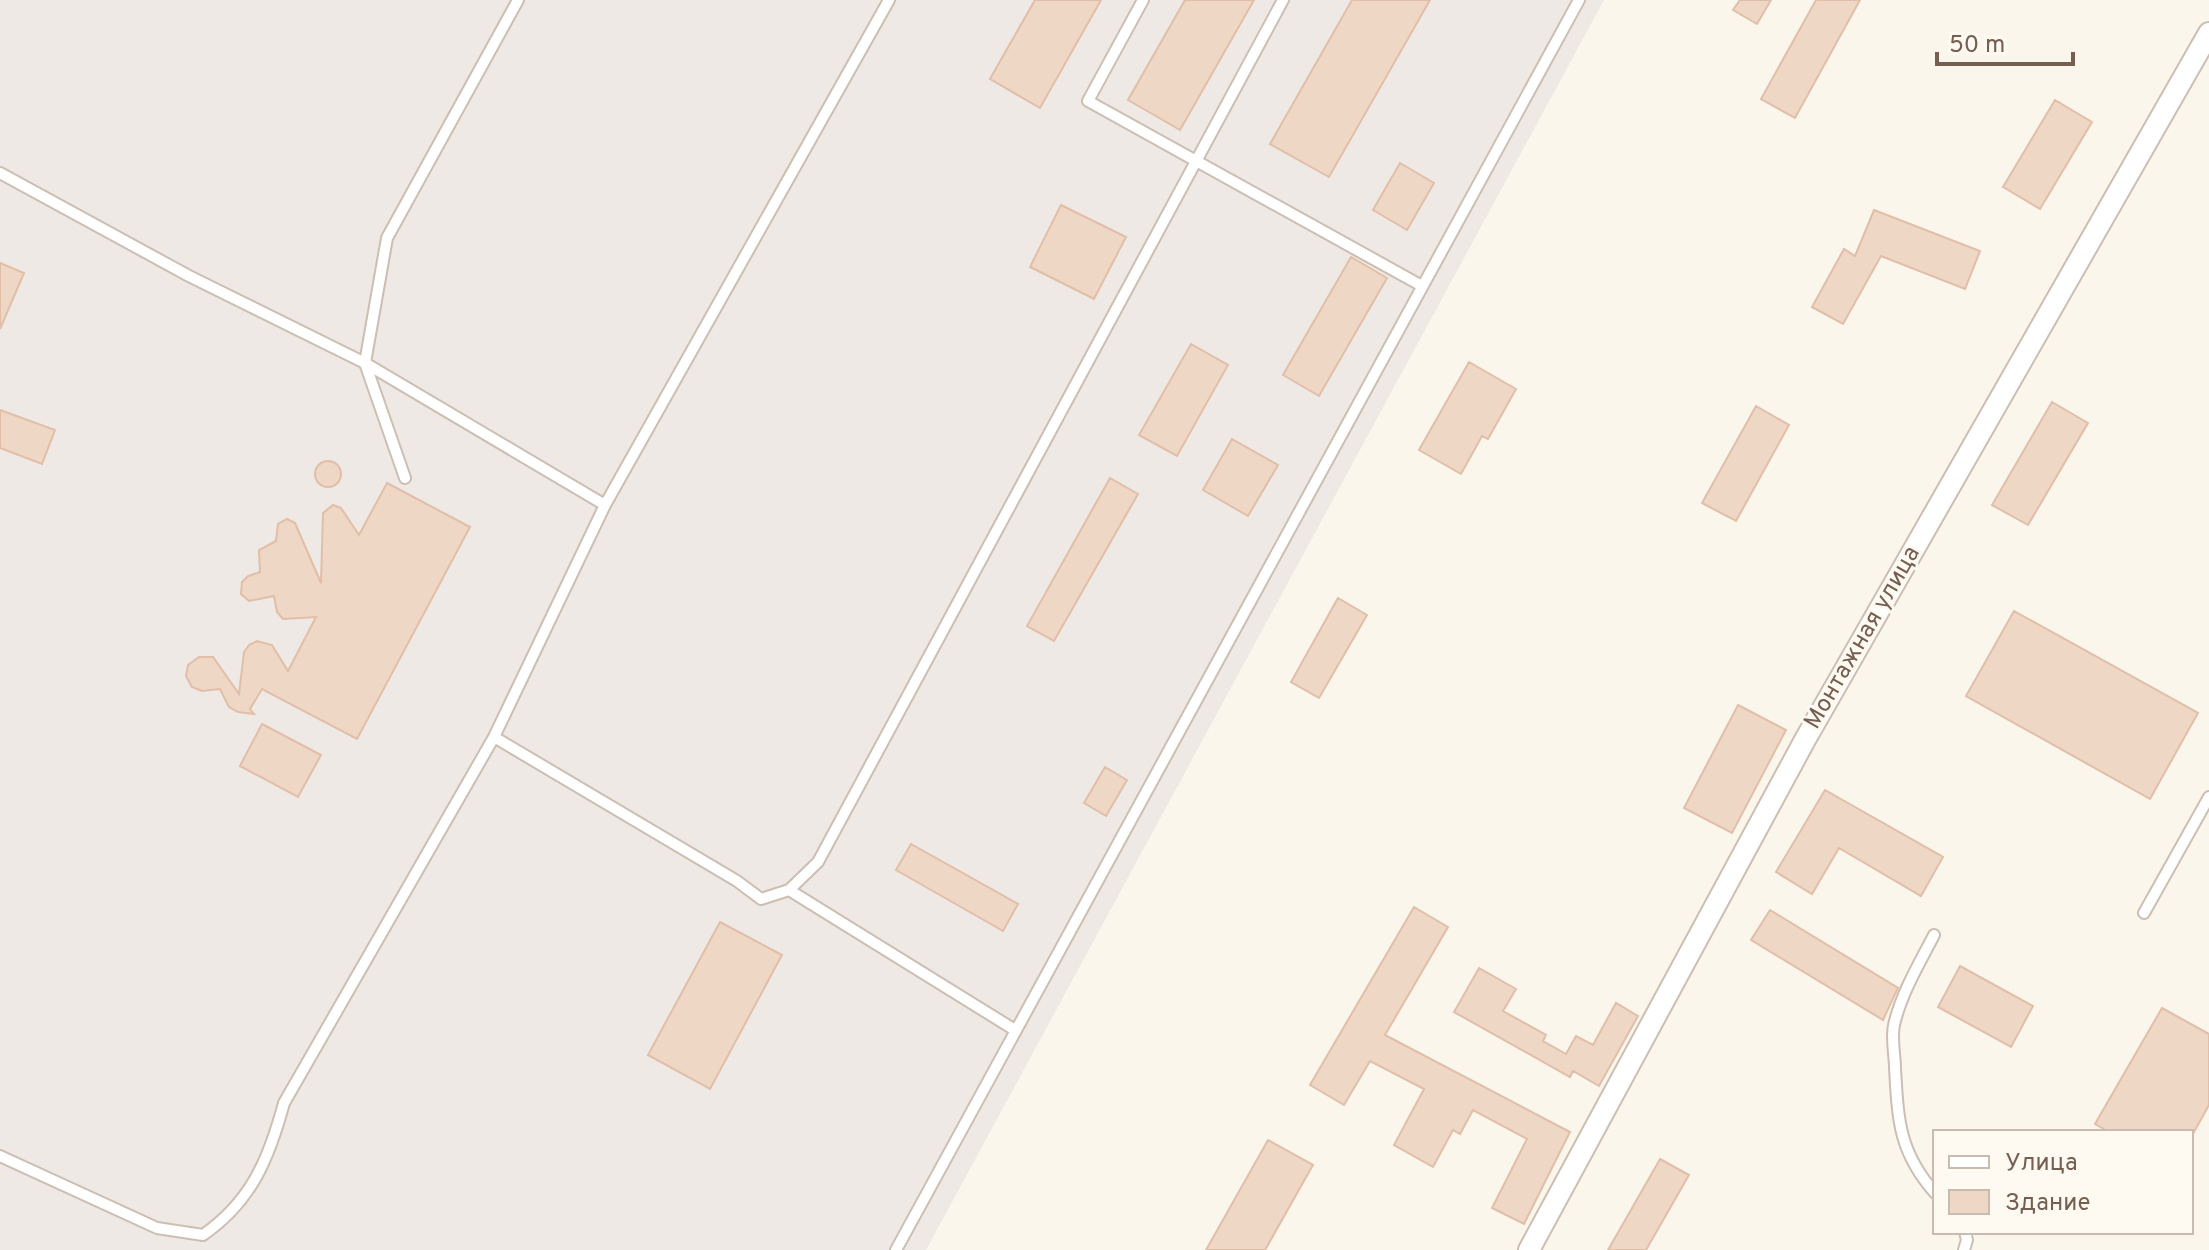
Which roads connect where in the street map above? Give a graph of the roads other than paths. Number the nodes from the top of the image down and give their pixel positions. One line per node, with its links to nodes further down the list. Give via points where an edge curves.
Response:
1 (518, 0): 10 (lane, via 387,238)
2 (889, 0): 12 (lane)
3 (1143, 0): 7 (lane, via 1088,101)
4 (1283, 0): 7 (lane)
5 (1579, 0): 9 (lane)
6 (2209, 33): 22 (street, Монтажная улица, via 1806,738)
7 (1196, 161): 9 (lane); 15 (lane, via 818,862)
8 (0, 173): 10 (lane, via 189,276)
9 (1422, 286): 18 (lane)
10 (365, 363): 11 (lane); 12 (lane)
11 (405, 478)
12 (605, 505): 13 (lane)
13 (494, 737): 15 (lane, via 761,899); 19 (lane, via 284,1103 256,1182 226,1219 203,1235 157,1228)
14 (2209, 797): 16 (lane)
15 (789, 890): 18 (lane)
16 (2144, 913)
17 (1934, 935): 20 (lane, via 1894,1027 1904,1146)
18 (1015, 1030): 21 (lane)
19 (0, 1156)
20 (1933, 1191)
21 (896, 1250)
22 (1529, 1250)

